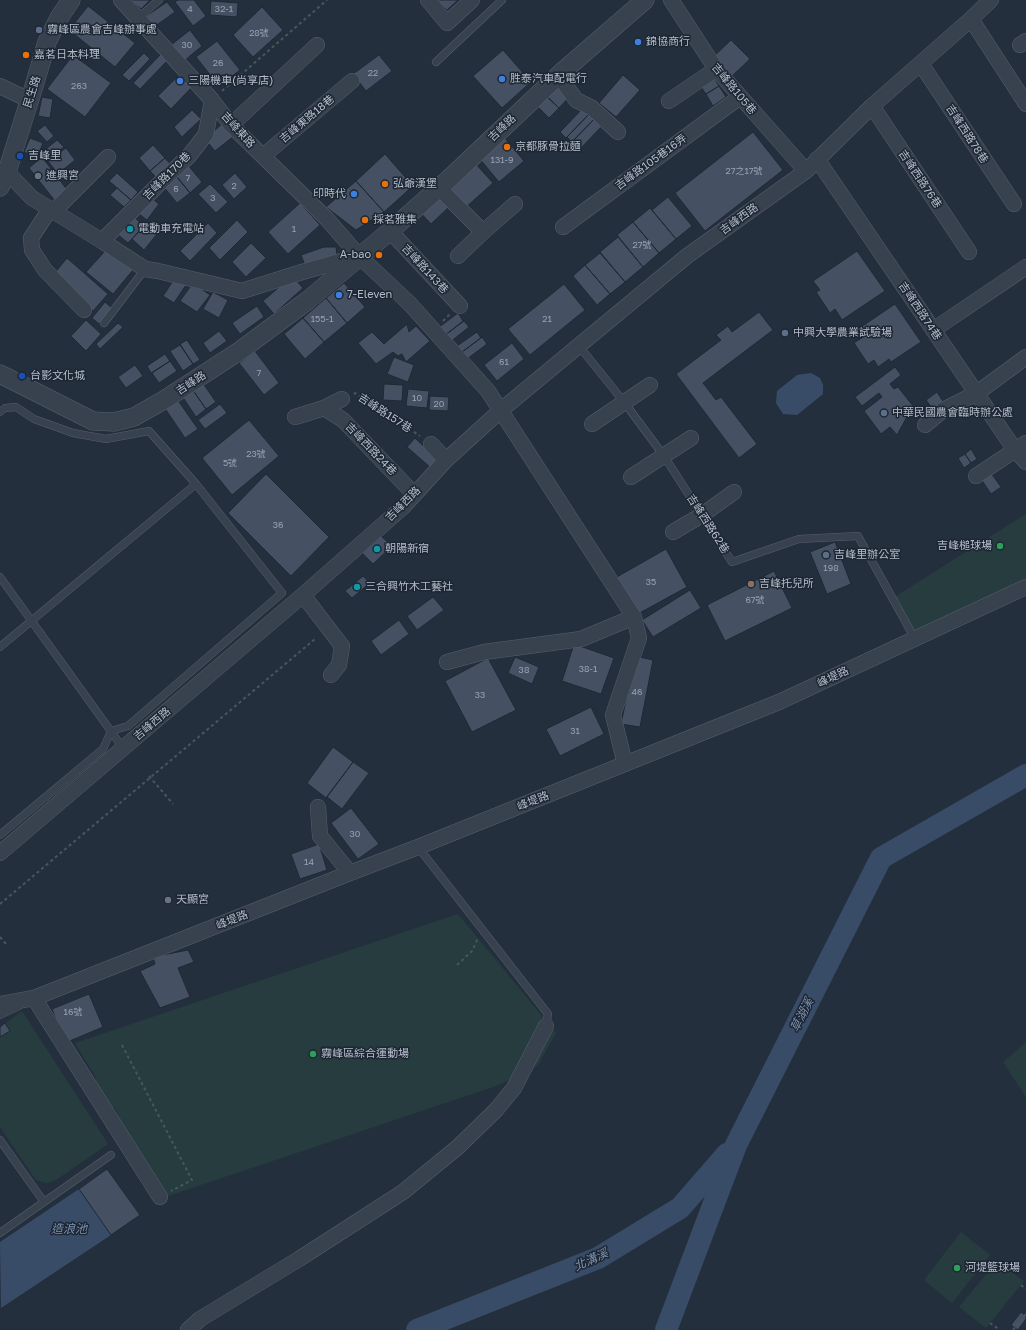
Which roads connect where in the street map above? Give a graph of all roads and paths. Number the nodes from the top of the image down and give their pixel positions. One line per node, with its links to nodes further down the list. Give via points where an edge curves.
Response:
1 (71, 0): 21 (street, 民生路, via 47,42)
2 (121, 0): 11 (street, 吉峰東路)
3 (160, 0): 11 (lane)
4 (326, 0): 22 (path)
5 (428, 0): 6 (street, via 447,23)
6 (472, 0)
7 (502, 0): 14 (lane)
8 (645, 0): 17 (street, 吉峰路)
9 (671, 0): 16 (street, 吉峰路105巷)
10 (991, 0): 12 (street, 吉峰西路)
11 (138, 18): 22 (street, 吉峰東路)
12 (972, 19): 15 (street, 吉峰西路); 24 (street)
13 (317, 45): 26 (street)
14 (436, 62)
15 (921, 64): 25 (street, 吉峰西路); 35 (street, 吉峰西路78巷)
16 (716, 69): 20 (street, 吉峰路105巷); 23 (street)
17 (562, 72): 27 (street, via 564,83 576,100 592,108); 33 (street, 吉峰路)
18 (352, 81): 28 (street, 吉峰東路18巷)
19 (0, 86): 21 (street)
20 (740, 97): 31 (street, 吉峰路105巷); 37 (street, 吉峰路105巷16弄)
21 (29, 100): 32 (street, 民生路)
22 (212, 100): 26 (street, 吉峰東路); 40 (street, 吉峰路170巷, via 206,134 189,156)
23 (670, 101)
24 (1026, 104)
25 (872, 106): 30 (street, 吉峰西路); 41 (street, 吉峰西路76巷)
26 (231, 125): 28 (street, 吉峰東路)
27 (618, 132)
28 (263, 156): 42 (street, 吉峰東路, via 327,219)
29 (108, 157): 36 (street)
30 (817, 159): 31 (street, 吉峰西路); 50 (street, 吉峰西路74巷)
31 (806, 171): 51 (street, 吉峰西路, via 687,256)
32 (3, 180): 36 (street, 吉峰路)
33 (439, 188): 38 (street, 吉峰路); 39 (street)
34 (515, 204): 39 (street)
35 (1014, 204)
36 (52, 210): 40 (street, 吉峰路); 47 (street, via 31,238 32,250 45,270)
37 (563, 227)
38 (390, 231): 42 (street, 吉峰路); 46 (street, 吉峰路143巷)
39 (483, 232): 43 (street)
40 (102, 241): 45 (street, 吉峰路)
41 (968, 252)
42 (359, 256): 45 (street, 吉峰路, via 242,291); 49 (street); 53 (street, 吉峰路, via 307,301 241,350 134,418 114,422 93,421)
43 (458, 256)
44 (1026, 267): 50 (street)
45 (145, 269): 48 (lane)
46 (460, 306): 49 (path)
47 (84, 310)
48 (104, 323)
49 (433, 329): 59 (street, via 488,391)
50 (933, 330): 55 (street, 吉峰西路74巷)
51 (579, 346): 57 (lane, 吉峰西路62巷); 59 (street, 吉峰西路)
52 (1026, 357): 55 (street)
53 (0, 374)
54 (650, 385): 57 (street)
55 (977, 393): 63 (street, via 943,410); 66 (street, 吉峰西路74巷)
56 (342, 399): 58 (street, 吉峰路157巷); 65 (path, 吉峰路157巷, via 356,393)
57 (624, 402): 62 (street); 67 (lane, 吉峰西路62巷)
58 (324, 408): 61 (street, 吉峰路157巷); 74 (street, 吉峰西路24巷, via 343,420)
59 (500, 411): 68 (street, 吉峰西路); 80 (street)
60 (0, 412): 72 (lane, via 5,408 16,407 34,419 73,433 106,439 149,431)
61 (295, 417)
62 (592, 424)
63 (925, 425)
64 (691, 438): 67 (street)
65 (431, 444): 68 (street)
66 (1021, 446): 69 (street, 吉峰西路74巷); 70 (street)
67 (664, 456): 71 (street); 75 (lane, 吉峰西路62巷)
68 (446, 460): 74 (street, 吉峰西路)
69 (1026, 462)
70 (976, 476)
71 (631, 477)
72 (196, 484): 81 (lane); 87 (lane, via 282,593 128,726)
73 (734, 492): 75 (street)
74 (414, 494): 79 (street, 吉峰西路, via 403,507)
75 (702, 515): 76 (street); 83 (lane, 吉峰西路62巷, via 732,562 799,539 858,536)
76 (673, 532)
77 (0, 577): 81 (lane)
78 (1026, 588): 83 (street, 峰堤路)
79 (303, 594): 86 (street, via 342,646 339,665); 88 (street, 吉峰西路)
80 (634, 617): 85 (street, via 581,639 484,652); 89 (street, via 639,638 614,715)
81 (32, 621): 84 (lane); 87 (lane)
82 (315, 639): 90 (path)
83 (915, 639): 89 (street, 峰堤路, via 779,702)
84 (0, 647)
85 (446, 662)
86 (331, 675)
87 (111, 731): 88 (lane); 93 (lane, via 103,749)
88 (123, 748): 95 (street, 吉峰西路)
89 (625, 764): 94 (street, 峰堤路)
90 (150, 777): 91 (path); 97 (path)
91 (173, 804)
92 (318, 807): 96 (street, via 320,836)
93 (0, 835)
94 (418, 847): 96 (street, 峰堤路); 98 (lane)
95 (0, 853)
96 (350, 873): 102 (street, 峰堤路)
97 (0, 904)
98 (482, 930): 101 (path, via 472,951); 105 (lane, via 548,1014)
99 (0, 937): 100 (path)
100 (7, 945)
101 (457, 965)
102 (34, 998): 103 (street, 峰堤路); 104 (lane); 109 (street)
103 (0, 1004)
104 (0, 1016)
105 (546, 1026): 116 (street, via 514,1088 496,1110 458,1147 403,1192 200,1319)
106 (122, 1045): 109 (path, via 192,1180)
107 (0, 1140): 110 (lane)
108 (111, 1155): 110 (lane)
109 (160, 1196)
110 (44, 1202): 111 (lane)
111 (0, 1233)
112 (1021, 1285): 113 (path)
113 (1026, 1288)
114 (1026, 1314): 118 (path)
115 (990, 1323): 117 (path)
116 (188, 1330)
117 (1000, 1330)
118 (1013, 1330)

